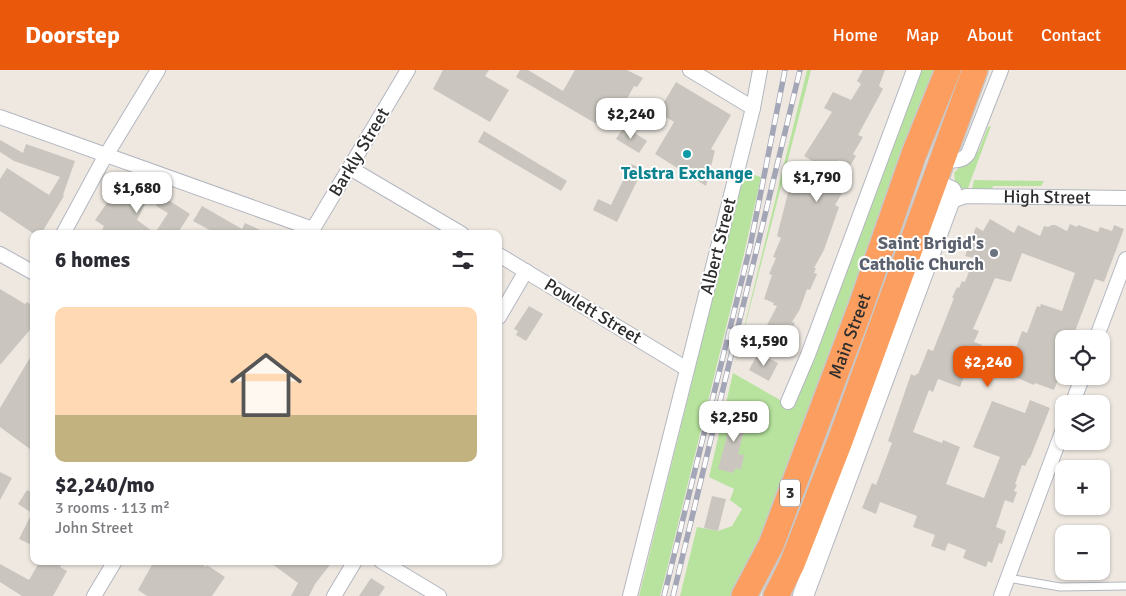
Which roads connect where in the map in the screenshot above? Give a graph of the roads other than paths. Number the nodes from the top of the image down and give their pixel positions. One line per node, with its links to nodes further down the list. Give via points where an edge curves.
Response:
1 (158, 70): 11 (street)
2 (408, 70): 13 (street, Barkly Street)
3 (690, 70): 9 (street)
4 (760, 70): 9 (street, Albert Street)
5 (914, 70): 30 (street, Main Street)
6 (948, 70): 14 (highway, Main Street / 3)
7 (975, 70): 12 (highway, Main Street / 3)
8 (1001, 70): 12 (street, via 968,154 958,160)
9 (753, 108): 28 (street, Albert Street)
10 (0, 117): 11 (street)
11 (107, 155): 17 (street); 18 (street)
12 (942, 160): 15 (highway, Main Street / 3)
13 (350, 168): 19 (street, Barkly Street); 20 (street)
14 (904, 182): 15 (highway); 29 (highway, Main Street / 3)
15 (946, 194): 16 (street, High Street); 31 (highway, Main Street / 3); 38 (street, Main Street)
16 (1126, 198)
17 (65, 230)
18 (309, 230)
19 (313, 230)
20 (455, 230)
21 (0, 254): 24 (street)
22 (502, 257): 25 (street, Powlett Street)
23 (1126, 259): 27 (street)
24 (30, 271)
25 (526, 271): 26 (street); 28 (street, Powlett Street)
26 (502, 312)
27 (1099, 330)
28 (687, 368): 42 (street, Albert Street)
29 (827, 396): 31 (highway); 43 (highway, Main Street / 3, via 771,545)
30 (788, 402)
31 (853, 405): 38 (highway, Main Street / 3, via 806,529)
32 (1055, 450): 36 (street)
33 (113, 565): 39 (street)
34 (353, 565): 40 (street)
35 (388, 565): 41 (street)
36 (1008, 578): 37 (lane, via 1060,587); 44 (street)
37 (1126, 586)
38 (786, 594)
39 (94, 596)
40 (334, 596)
41 (438, 596)
42 (630, 596)
43 (744, 596)
44 (1001, 596)

